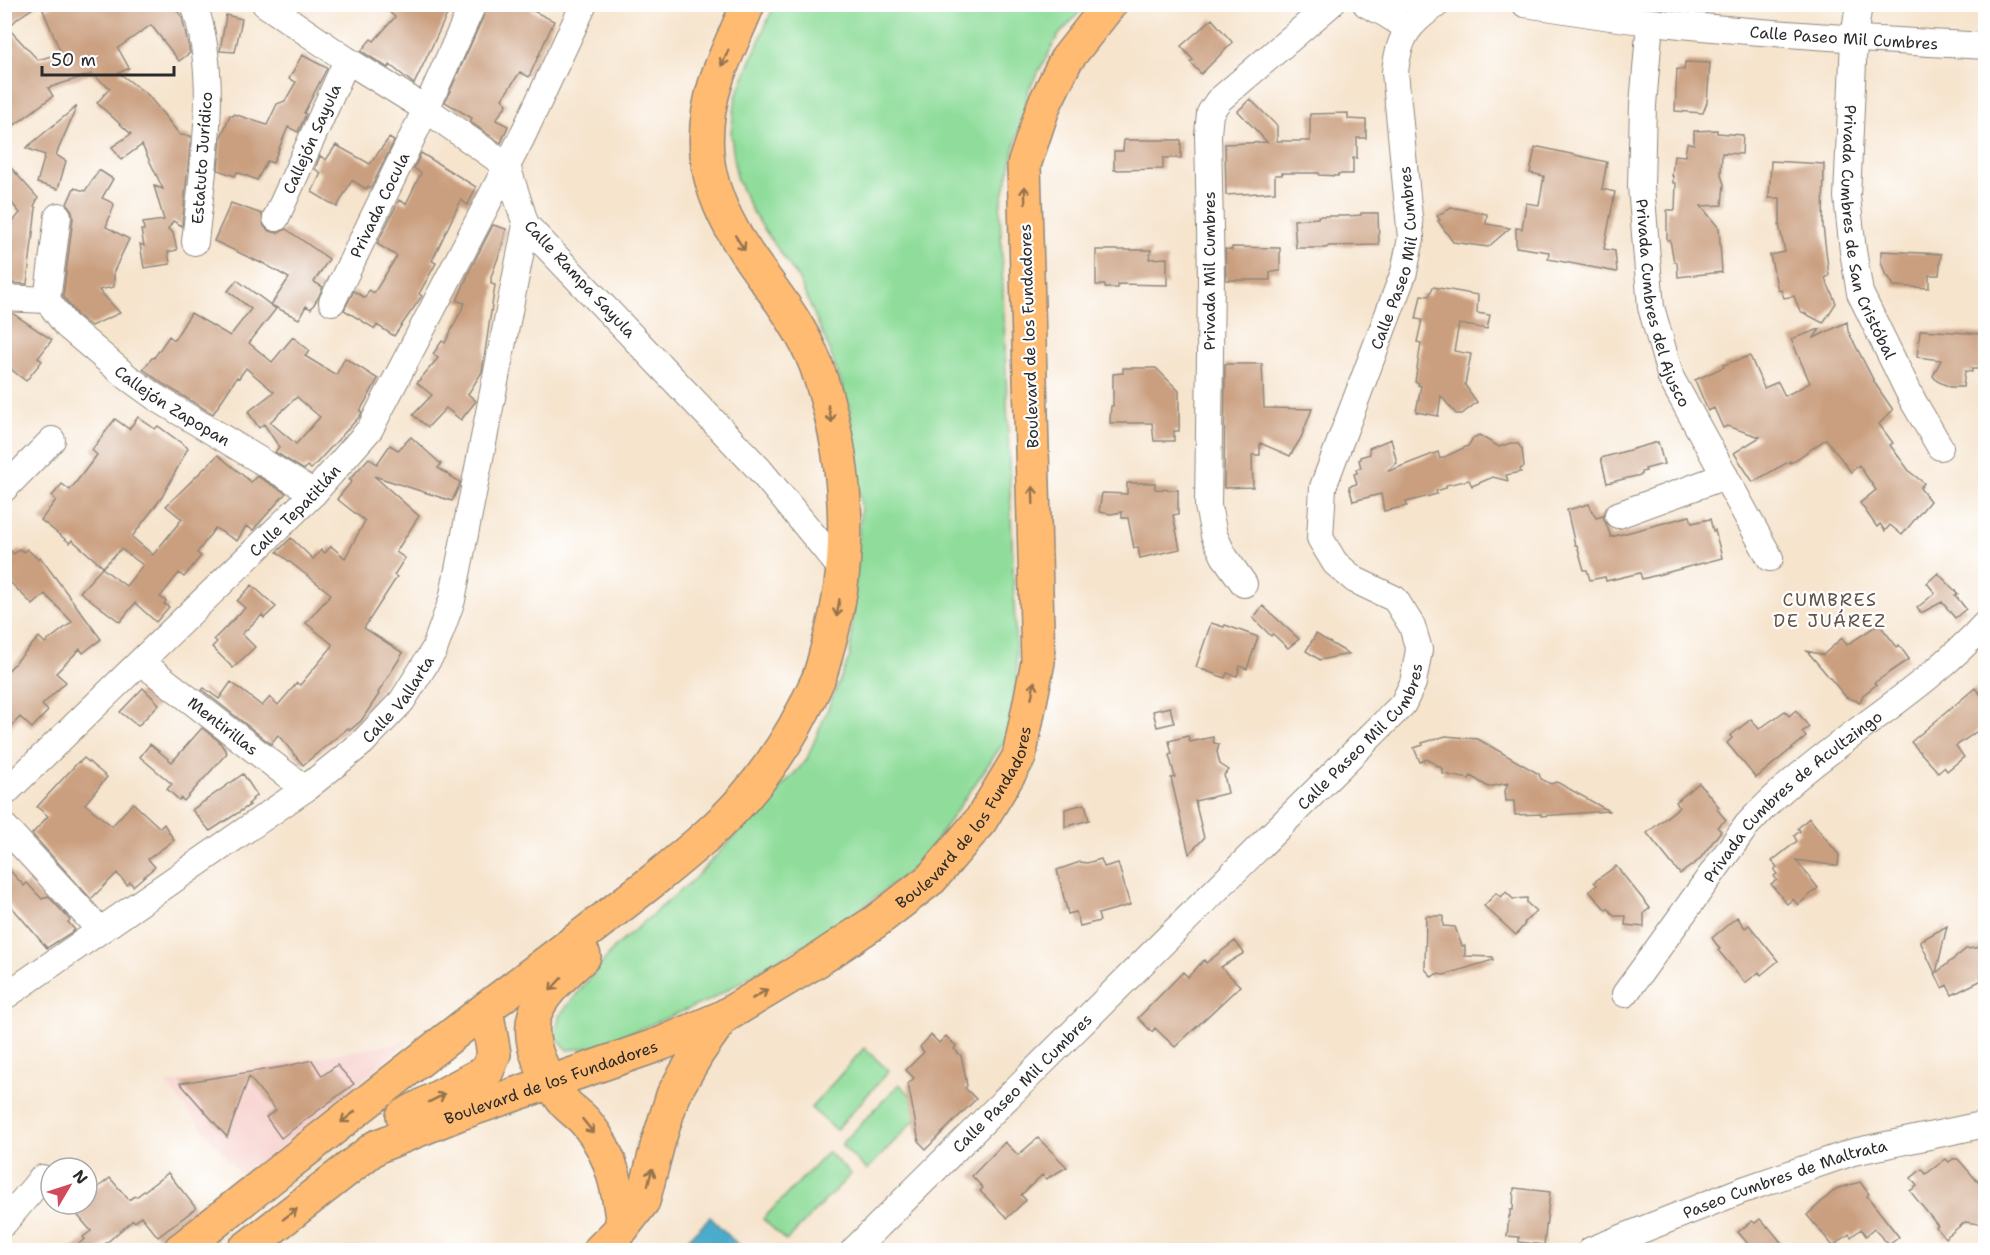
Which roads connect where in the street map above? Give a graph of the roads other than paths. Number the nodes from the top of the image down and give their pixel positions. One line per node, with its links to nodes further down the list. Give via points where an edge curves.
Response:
1 (194, 4): 22 (street, Estatuto Jurídico, via 207,54 208,106)
2 (473, 4): 17 (street, Privada Cocula)
3 (585, 4): 18 (street, Calle Tepatitlán)
4 (748, 4): 33 (main road, one-way to 33, via 718,77 708,114 706,153 714,194 738,240 801,334 815,364 840,469 845,517)
5 (1110, 4): 45 (main road, Boulevard de los Fundadores, one-way to 5, via 818,960 931,879 981,820 1019,757 1038,662 1024,165 1044,105 1066,60)
6 (1366, 4): 13 (street)
7 (1437, 4): 13 (street, Calle Paseo Mil Cumbres)
8 (1525, 4): 12 (street, Calle Paseo Mil Cumbres)
9 (1859, 4): 14 (street, Privada Cumbres de San Cristóbal)
10 (265, 5): 16 (street)
11 (1331, 5): 34 (street, Privada Mil Cumbres, via 1218,101 1210,113 1208,506 1214,535)
12 (1650, 22): 14 (street, Calle Paseo Mil Cumbres); 28 (street, Privada Cumbres del Ajusco, via 1641,186 1652,307 1671,378)
13 (1408, 28): 55 (street, Calle Paseo Mil Cumbres, via 1397,54 1395,72 1411,238 1404,272 1323,487 1320,538 1335,563 1355,580 1395,599 1412,626 1419,650 1413,683 1403,704)
14 (1854, 39): 15 (street, Calle Paseo Mil Cumbres); 27 (street, Privada Cumbres de San Cristóbal, via 1847,197 1860,293)
15 (1986, 46)
16 (347, 60): 17 (street); 20 (street, Callejón Sayula)
17 (426, 109): 18 (street); 25 (street, Privada Cocula)
18 (507, 166): 21 (street, Calle Rampa Sayula); 30 (street, Calle Tepatitlán, via 370,429)
19 (58, 216): 24 (street)
20 (276, 218)
21 (526, 225): 33 (street, Calle Rampa Sayula, via 759,469); 37 (street, Calle Vallarta, via 452,600 434,650 402,701 362,743)
22 (195, 242)
23 (4, 298): 24 (street)
24 (47, 300): 30 (street, Callejón Zapopan, via 66,325 155,397)
25 (332, 302)
26 (52, 440): 29 (street)
27 (1940, 447)
28 (1725, 476): 31 (street); 32 (street, Privada Cumbres del Ajusco)
29 (4, 489)
30 (314, 493): 36 (street, Calle Tepatitlán)
31 (1618, 515)
32 (1770, 558)
33 (843, 572): 40 (main road, one-way to 40, via 836,622 818,682 779,753 746,797 716,828)
34 (1244, 584)
35 (1986, 623): 42 (street, Privada Cumbres de Acultzingo, via 1943,666 1770,799)
36 (141, 662): 37 (street, Mentirillas); 38 (street, Calle Tepatitlán)
37 (305, 789): 41 (street, Calle Vallarta)
38 (4, 794)
39 (4, 826): 41 (street)
40 (636, 894): 44 (main road); 46 (main road, one-way to 46, via 620,918 552,987 536,1010 534,1042)
41 (100, 930): 43 (street, Calle Vallarta)
42 (1624, 994)
43 (4, 997)
44 (486, 1009): 48 (main road, one-way to 44, via 409,1112 487,1071 494,1054); 52 (main road, one-way to 52)
45 (723, 1017): 46 (main road, Boulevard de los Fundadores, via 663,1043); 51 (main road, one-way to 45, via 643,1201 673,1095)
46 (550, 1082): 48 (main road, Boulevard de los Fundadores); 51 (main road, one-way to 51, via 603,1147 614,1173)
47 (1986, 1124): 56 (street, Paseo Cumbres de Maltrata, via 1853,1152 1740,1191)
48 (376, 1147): 53 (main road, Boulevard de los Fundadores, one-way to 48)
49 (39, 1182): 50 (street)
50 (4, 1223)
51 (623, 1227): 54 (main road)
52 (180, 1251)
53 (244, 1251)
54 (600, 1251)
55 (854, 1251)
56 (1590, 1251)

